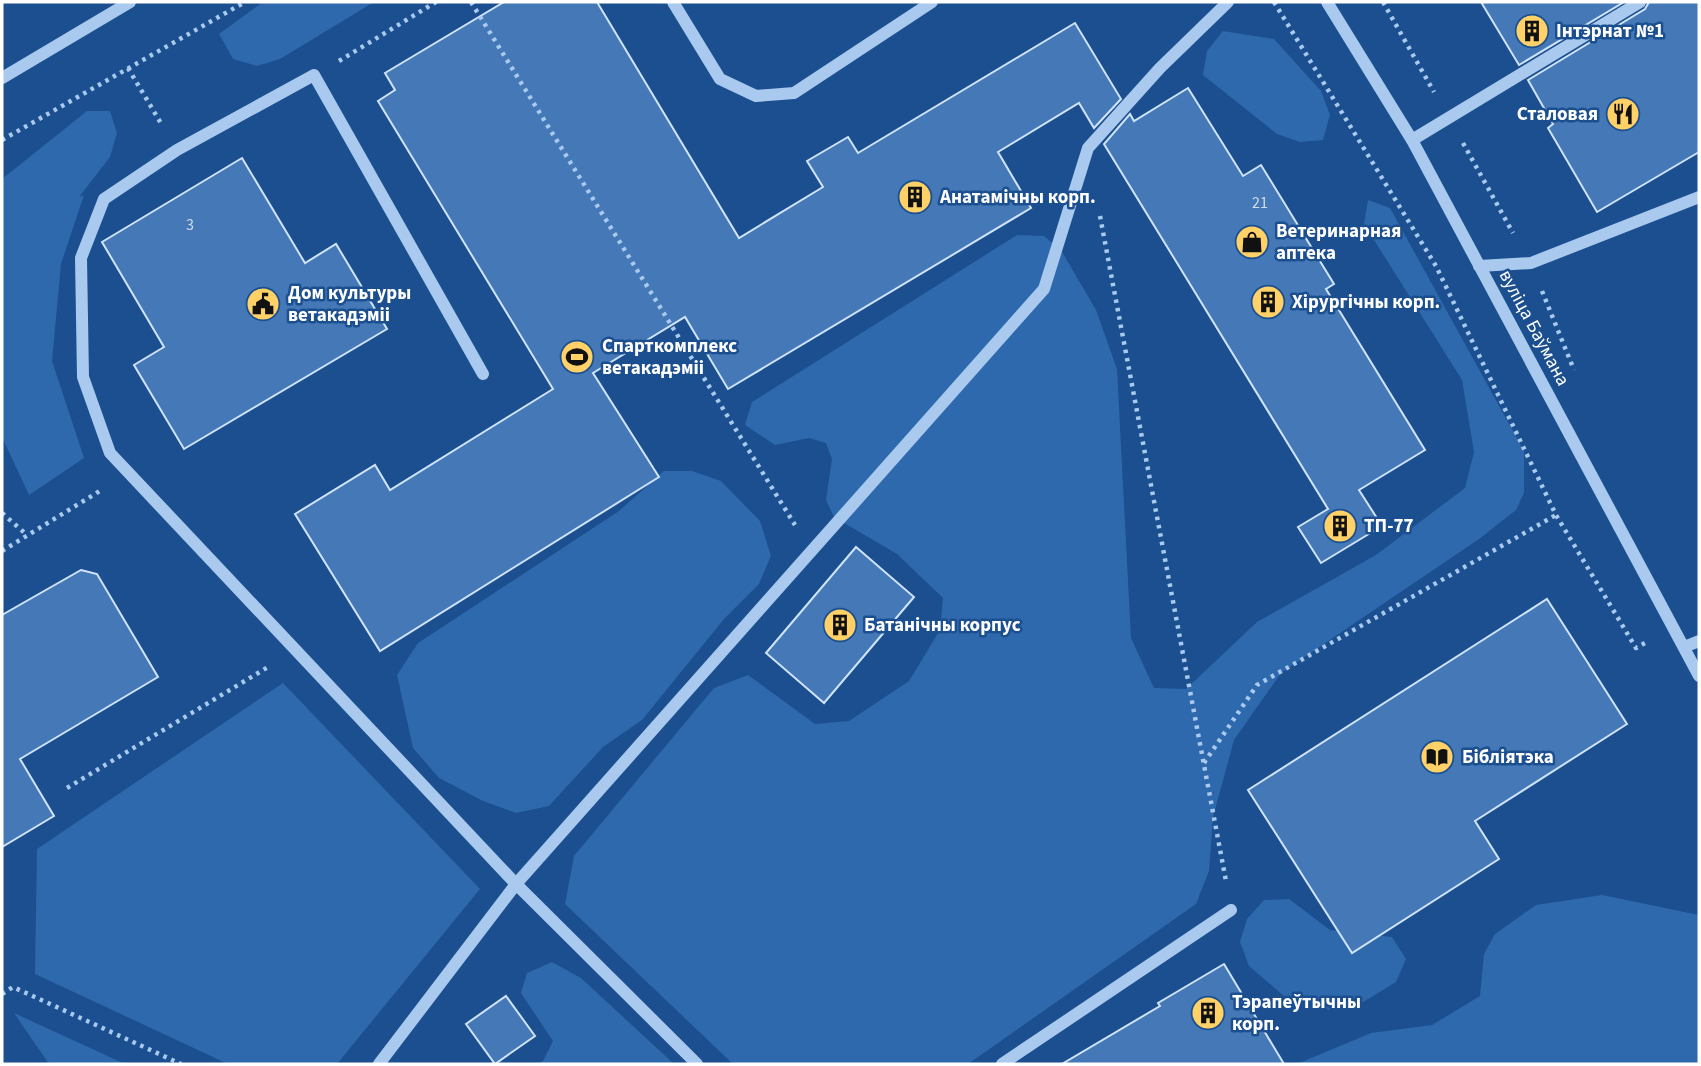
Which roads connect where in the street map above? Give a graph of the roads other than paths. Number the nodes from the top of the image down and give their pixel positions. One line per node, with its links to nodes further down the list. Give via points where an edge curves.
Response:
1 (130, 2): 7 (street)
2 (673, 2): 3 (street, via 720,79 756,96 794,93)
3 (932, 2)
4 (1228, 2): 15 (street, via 1087,148 1044,289)
5 (1327, 2): 8 (street, вуліца Баўмана)
6 (1640, 2): 8 (street)
7 (2, 78)
8 (1412, 140): 10 (street, вуліца Баўмана)
9 (1699, 197): 10 (street, via 1531,263)
10 (1479, 266): 13 (street, вуліца Баўмана)
11 (483, 374): 15 (street, via 314,75 177,150 104,199 81,258 83,377 110,453)
12 (1699, 640): 13 (street)
13 (1684, 647): 14 (street, вуліца Баўмана)
14 (1699, 676)
15 (516, 884): 17 (street); 18 (street)
16 (1231, 910): 19 (street)
17 (379, 1064)
18 (697, 1064)
19 (1002, 1064)

